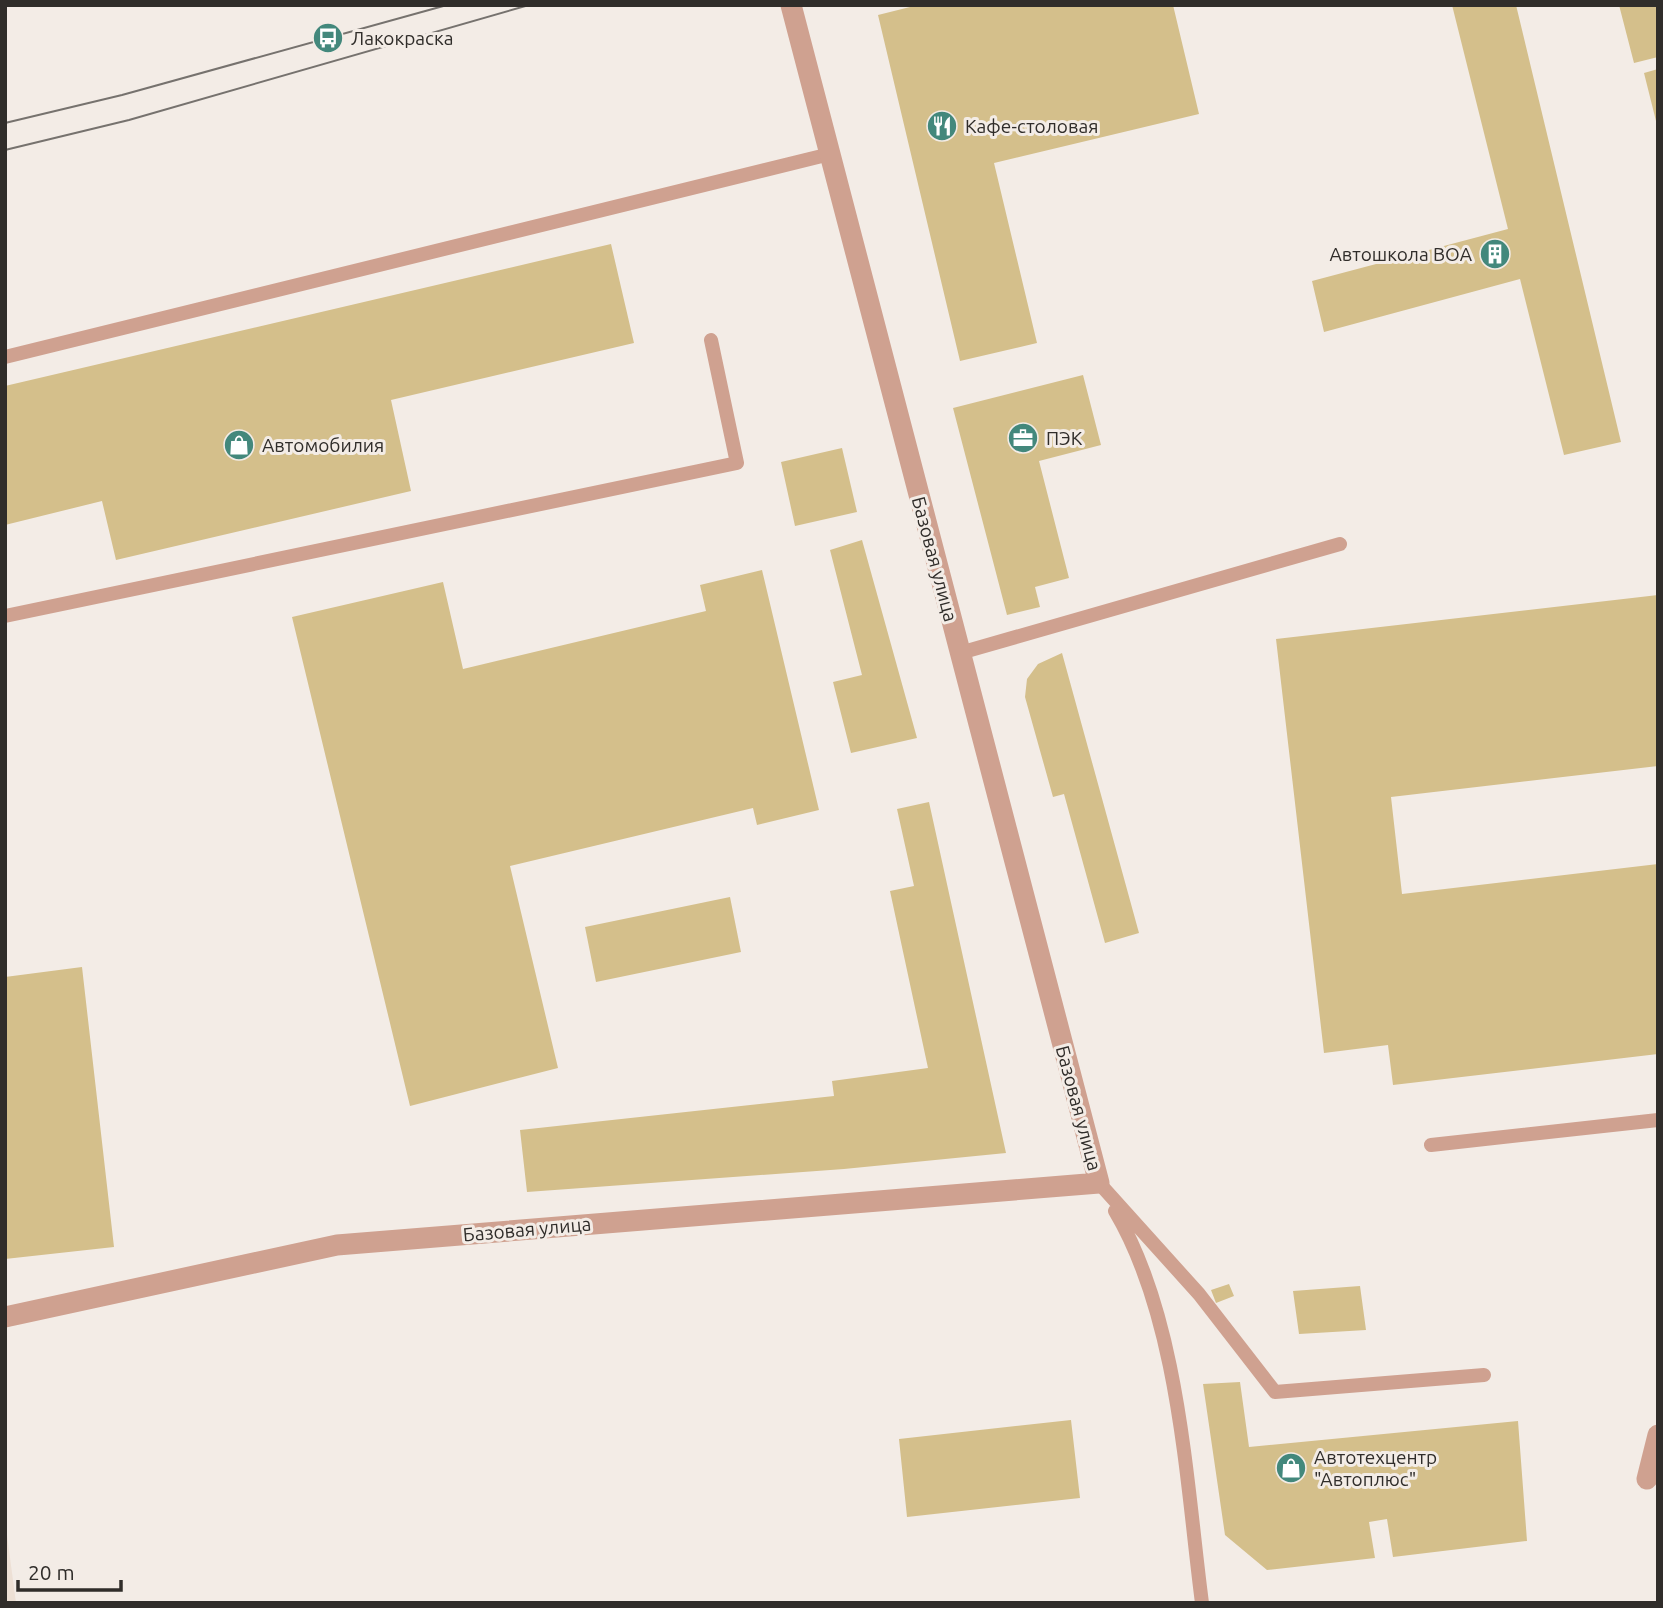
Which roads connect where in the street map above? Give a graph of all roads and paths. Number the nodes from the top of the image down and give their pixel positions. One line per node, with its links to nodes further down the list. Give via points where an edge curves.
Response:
1 (790, 5): 2 (street, Базовая улица)
2 (830, 154): 4 (lane); 7 (street, Базовая улица)
3 (711, 340): 6 (lane, via 737,463)
4 (5, 357)
5 (1340, 544): 7 (lane)
6 (5, 616)
7 (960, 653): 10 (street, Базовая улица)
8 (1658, 1119): 9 (lane)
9 (1432, 1145)
10 (1099, 1183): 11 (street, Базовая улица, via 337,1245); 12 (lane, via 1199,1294 1275,1392); 15 (lane, via 1134,1243 1170,1362)
11 (5, 1317)
12 (1485, 1374)
13 (1658, 1435): 14 (street)
14 (1647, 1479)
15 (1202, 1603)

